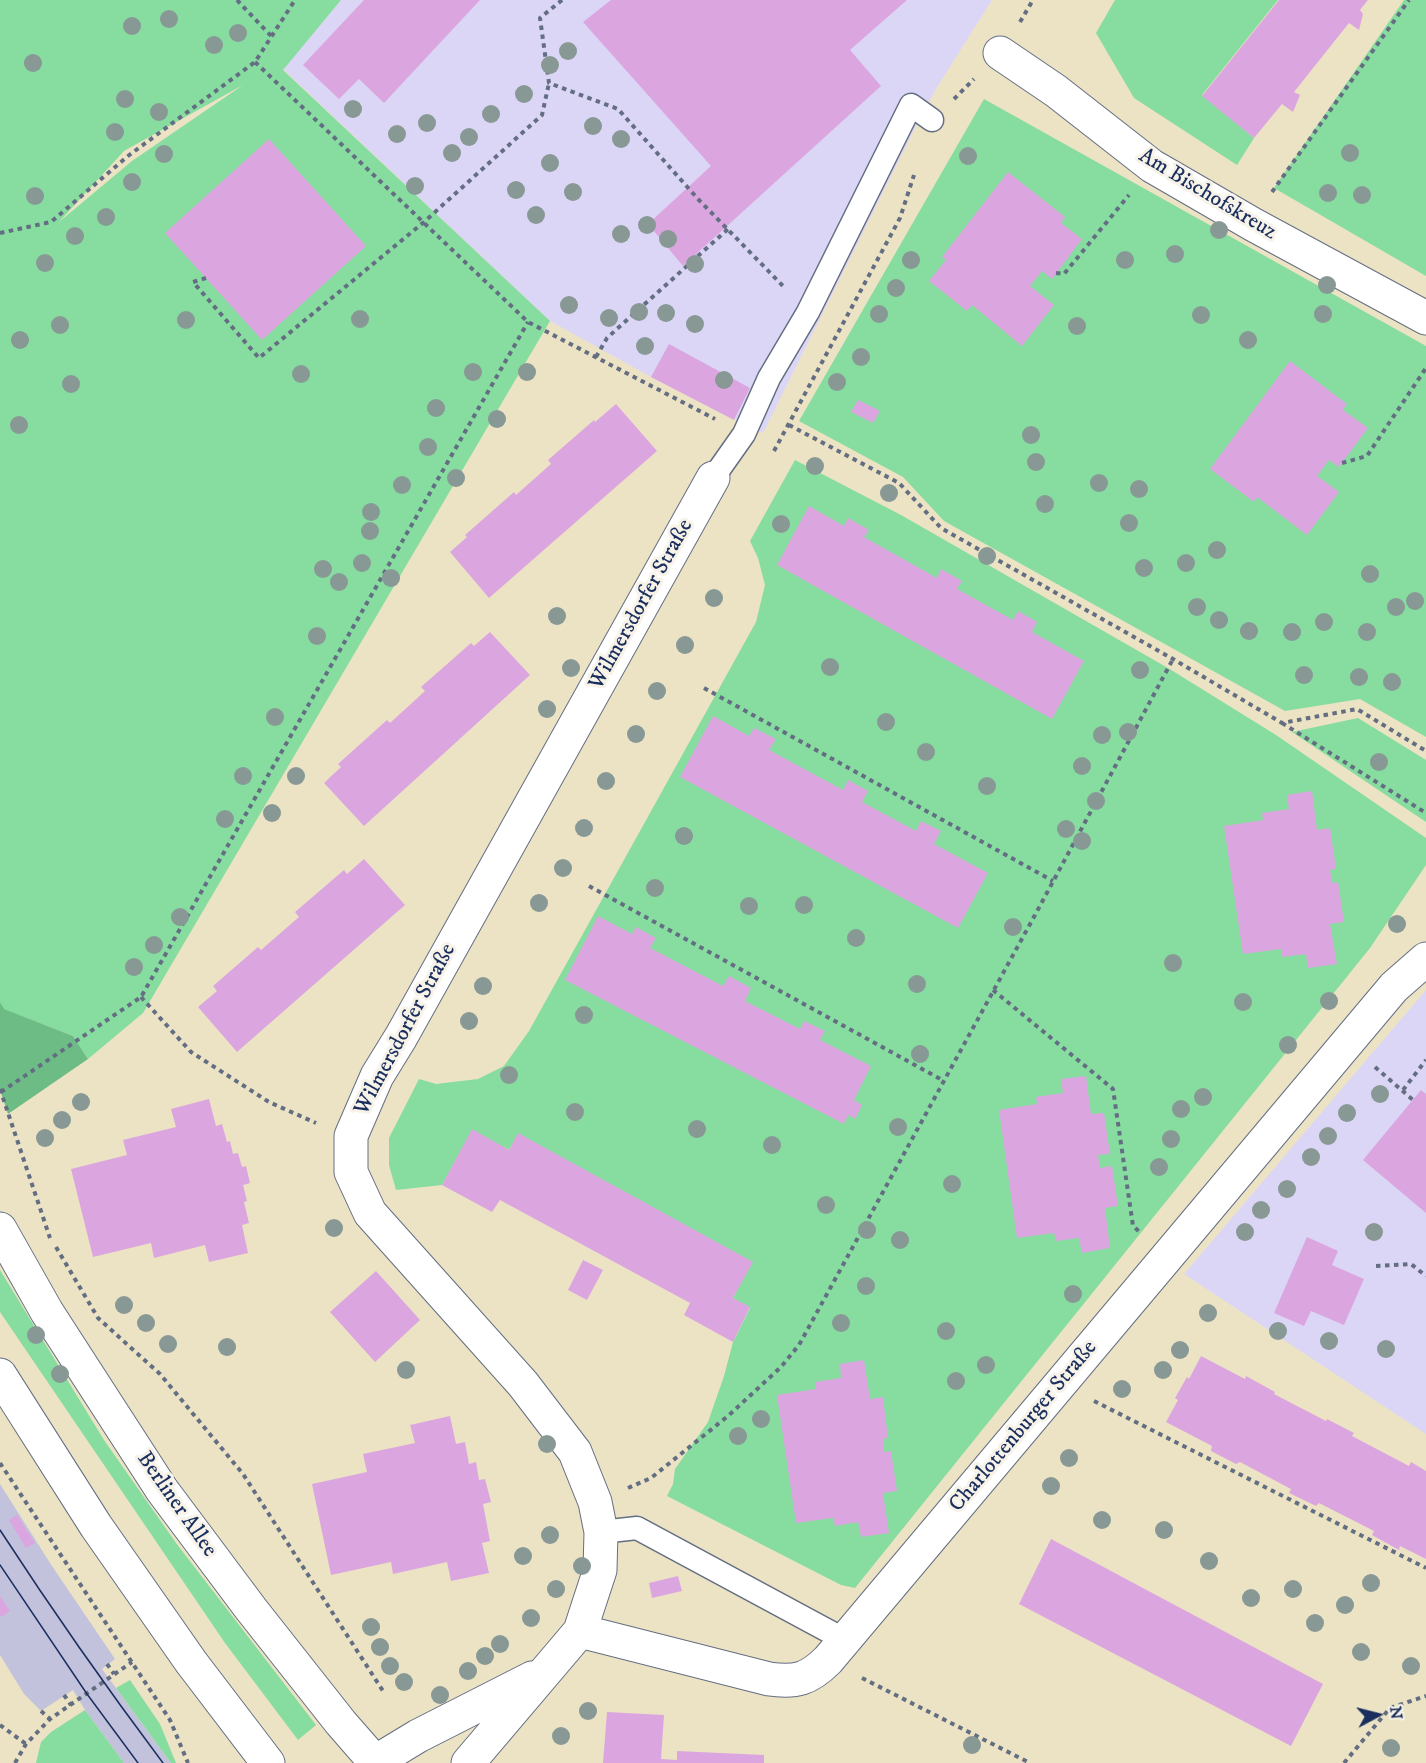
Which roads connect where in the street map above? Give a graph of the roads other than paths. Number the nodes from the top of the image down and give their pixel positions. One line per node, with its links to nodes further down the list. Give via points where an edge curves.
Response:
1 (1000, 52): 3 (street, Am Bischofskreuz, via 1152,166)
2 (932, 120): 4 (lane, via 911,105 808,312 769,378 744,434)
3 (1426, 318)
4 (713, 478): 8 (street, Wilmersdorfer Straße, via 377,1076 351,1136 351,1172 370,1213 523,1384 575,1452)
5 (1426, 959): 10 (street, Charlottenburger Straße, via 1394,987)
6 (0, 1229): 12 (street, Berliner Allee, via 47,1312 162,1490 251,1609)
7 (0, 1375): 13 (street, via 102,1536)
8 (598, 1517): 9 (street, Wilmersdorfer Straße, via 600,1570); 10 (lane, via 637,1528)
9 (580, 1631): 10 (street, Charlottenburger Straße, via 785,1682 816,1672); 11 (street)
10 (837, 1650)
11 (547, 1671): 12 (street); 14 (street)
12 (375, 1762)
13 (268, 1763)
14 (468, 1763)

